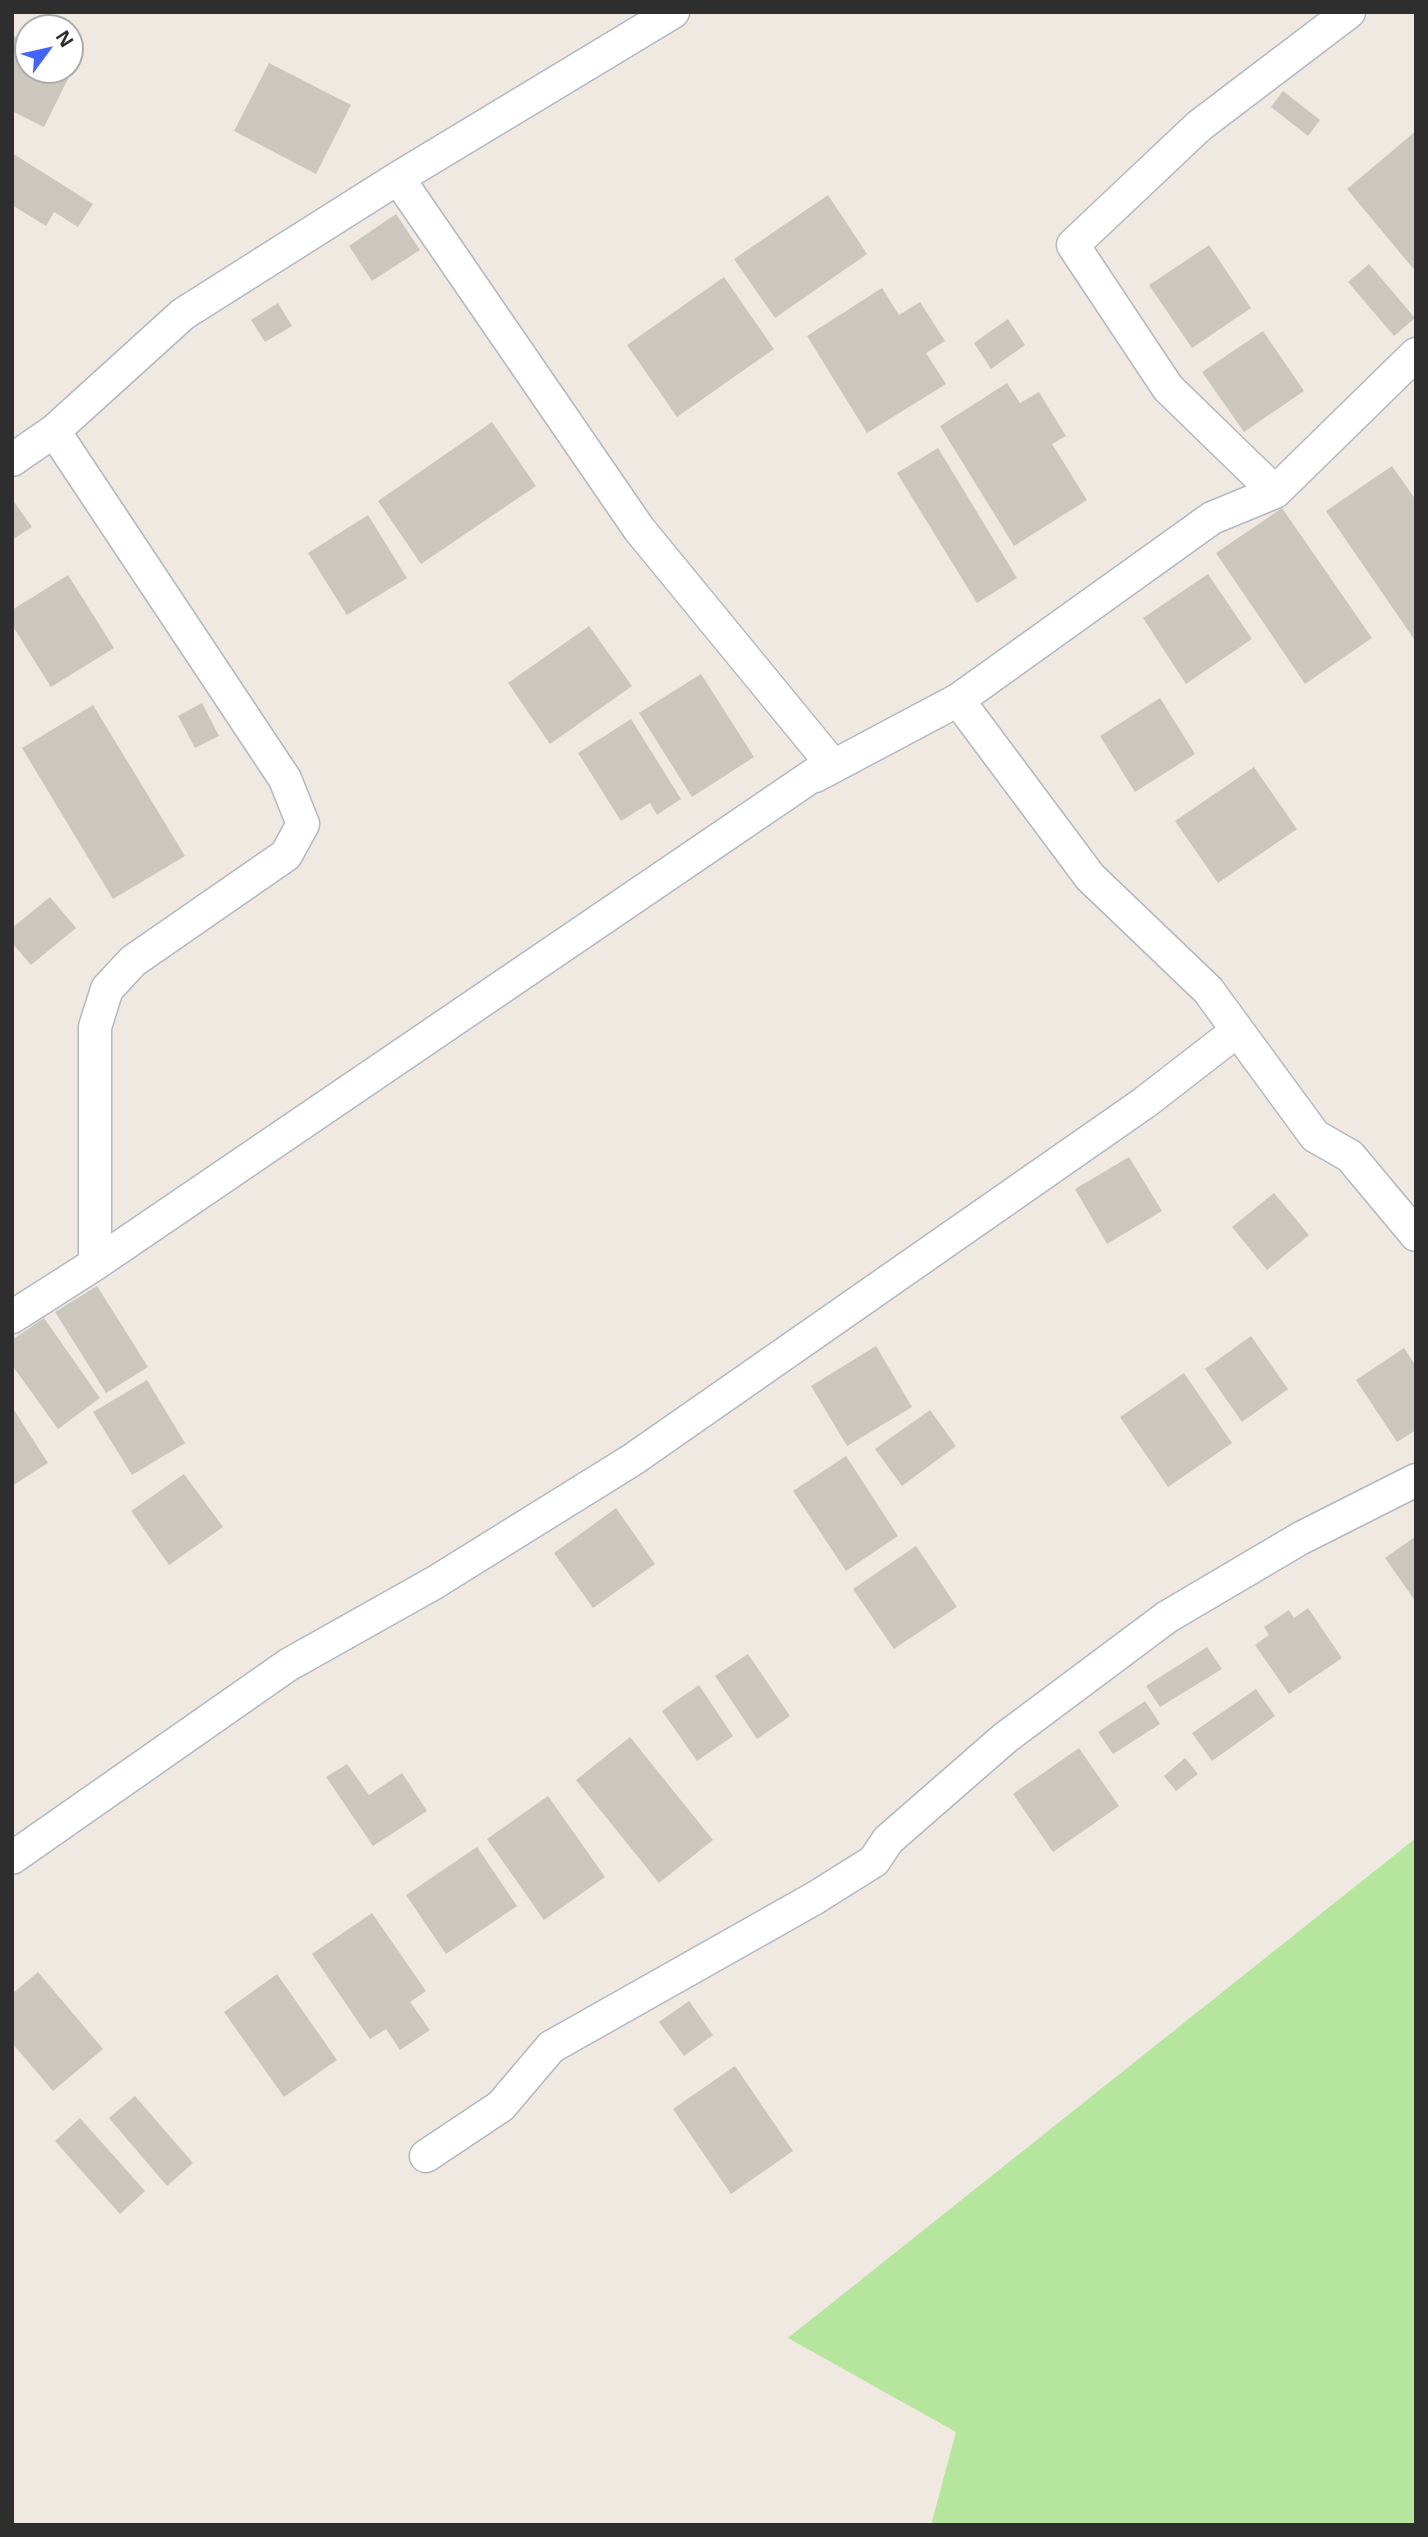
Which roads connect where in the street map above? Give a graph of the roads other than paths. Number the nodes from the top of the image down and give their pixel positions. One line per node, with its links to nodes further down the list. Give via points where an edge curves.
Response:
1 (673, 12): 3 (street)
2 (1349, 12): 7 (street, via 1199,126 1073,245 1168,388)
3 (398, 178): 5 (street, via 183,314); 9 (street, via 639,528 831,763)
4 (1416, 354): 7 (street)
5 (54, 430): 6 (street); 12 (street, via 285,779 303,824 286,855 133,961 107,989 95,1027)
6 (12, 460)
7 (1275, 492): 8 (street, via 1212,518)
8 (958, 700): 9 (street); 10 (street, via 1090,877 1208,989)
9 (801, 783): 12 (street)
10 (1237, 1031): 11 (street, via 1315,1136 1350,1156); 15 (street, via 1144,1103 632,1460 434,1583 288,1665)
11 (1416, 1235)
12 (95, 1264): 13 (street)
13 (12, 1317)
14 (1416, 1480): 16 (street, via 1301,1538 1167,1617 1005,1738 888,1840 874,1861 551,2047 501,2106)
15 (12, 1858)
16 (426, 2155)

